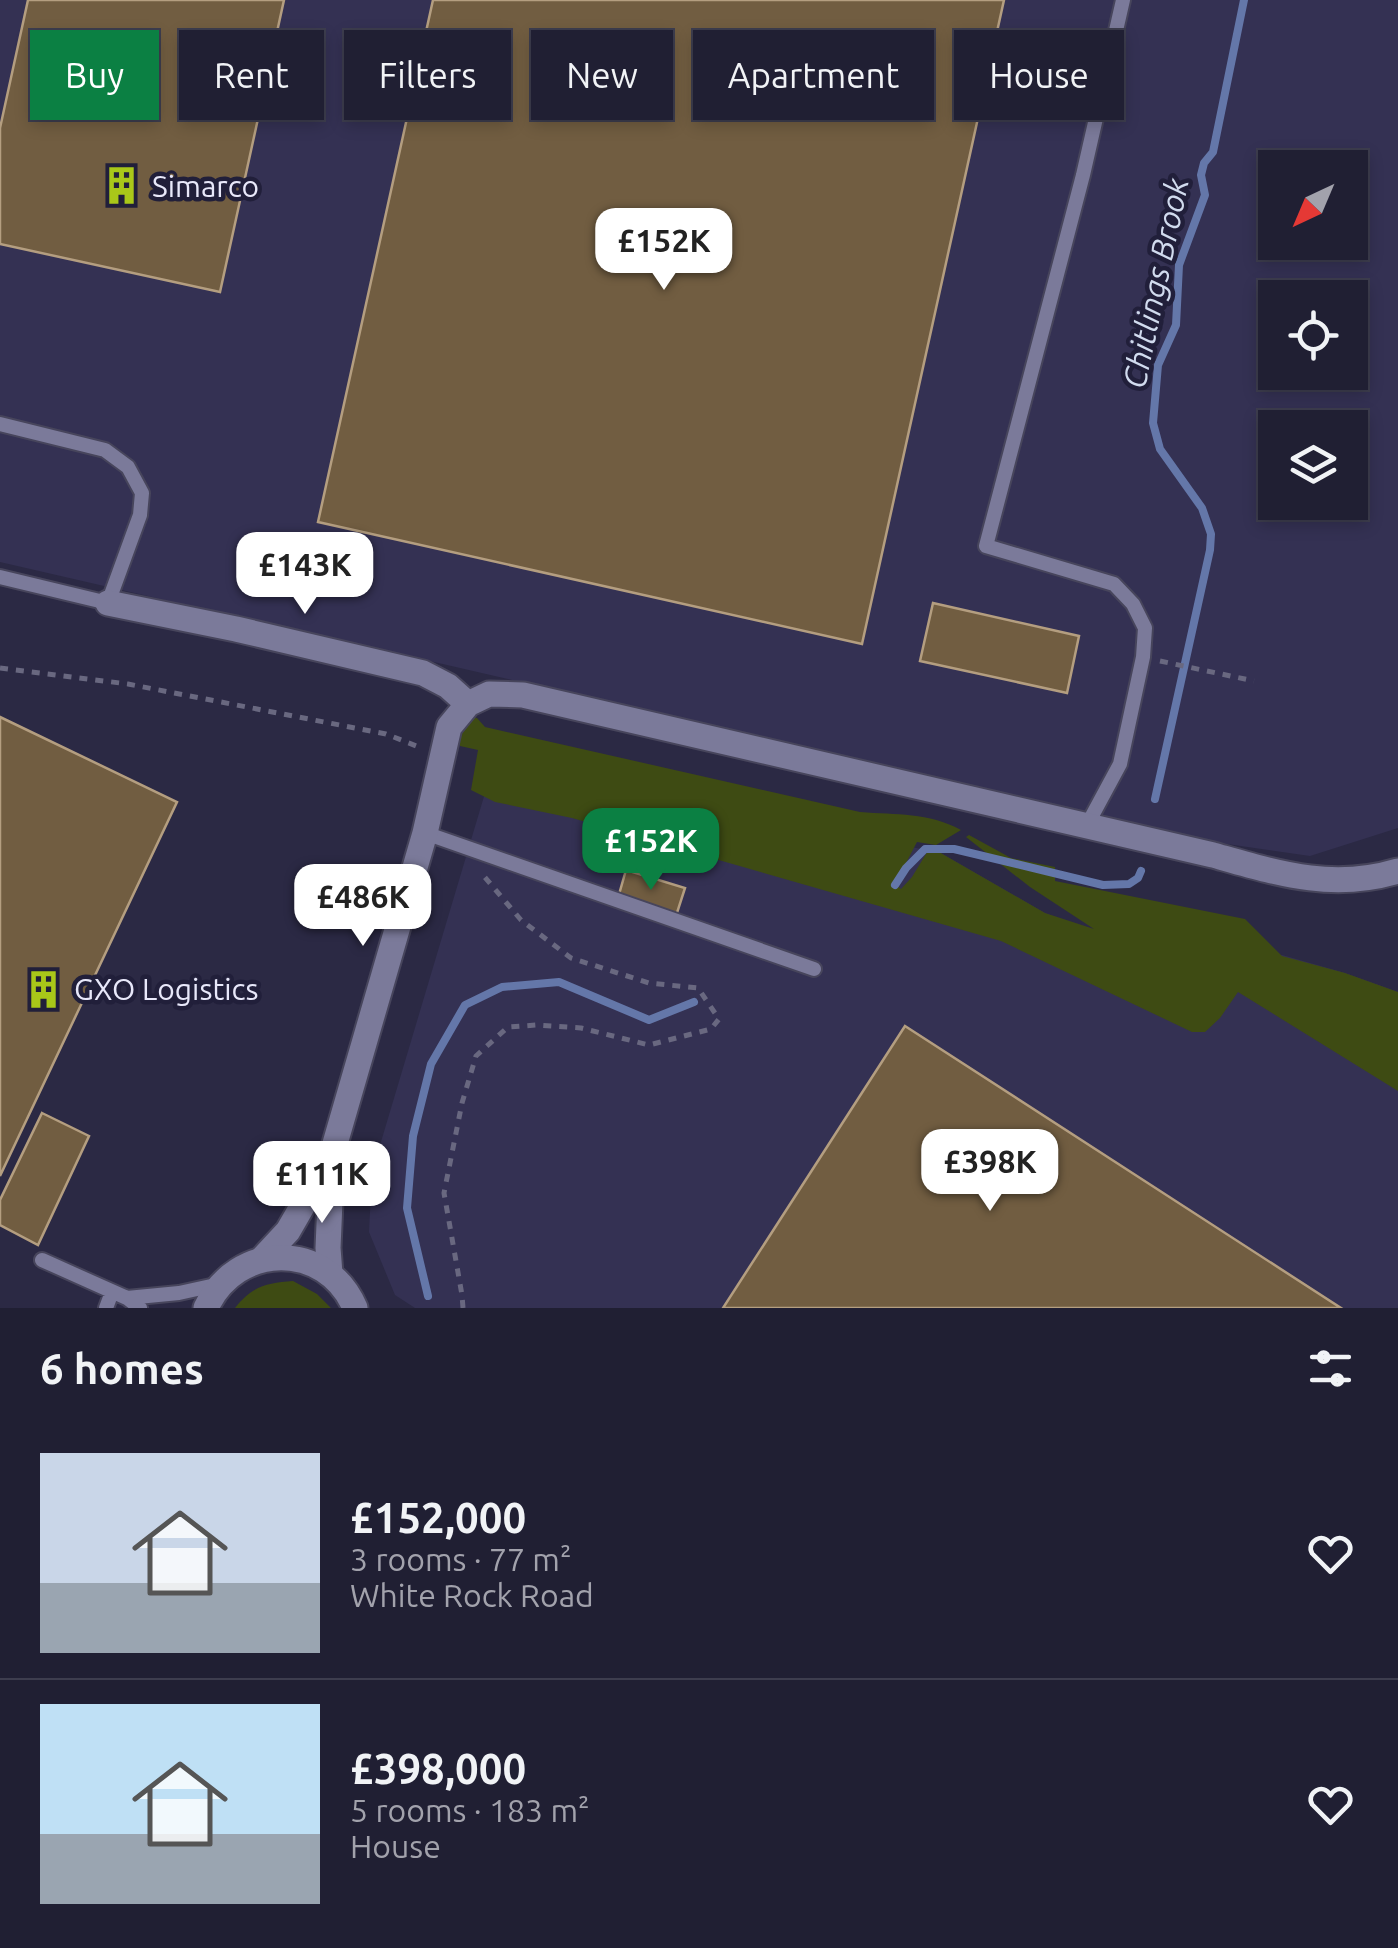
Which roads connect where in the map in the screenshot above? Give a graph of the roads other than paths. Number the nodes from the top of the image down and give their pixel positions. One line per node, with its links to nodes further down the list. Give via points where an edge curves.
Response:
1 (1123, 0): 6 (lane, via 1084,176 986,546 1114,584 1146,628 1120,764)
2 (0, 424): 4 (lane, via 104,450 128,467 142,493 140,514)
3 (0, 577): 4 (lane)
4 (108, 603): 5 (street, via 423,673)
5 (468, 704): 6 (street, via 489,694 522,695); 7 (street, via 449,727)
6 (1086, 827): 8 (street, via 1295,878 1373,879)
7 (424, 833): 9 (lane); 10 (street)
8 (1398, 871)
9 (814, 969)
10 (332, 1154): 11 (street, via 288,1231); 13 (street)
11 (262, 1259): 13 (street, via 298,1259); 14 (street)
12 (42, 1260): 15 (lane)
13 (330, 1274): 16 (street)
14 (220, 1284): 15 (lane); 19 (street)
15 (119, 1295): 17 (lane); 18 (lane)
16 (356, 1306)
17 (106, 1308)
18 (140, 1308)
19 (206, 1308)

